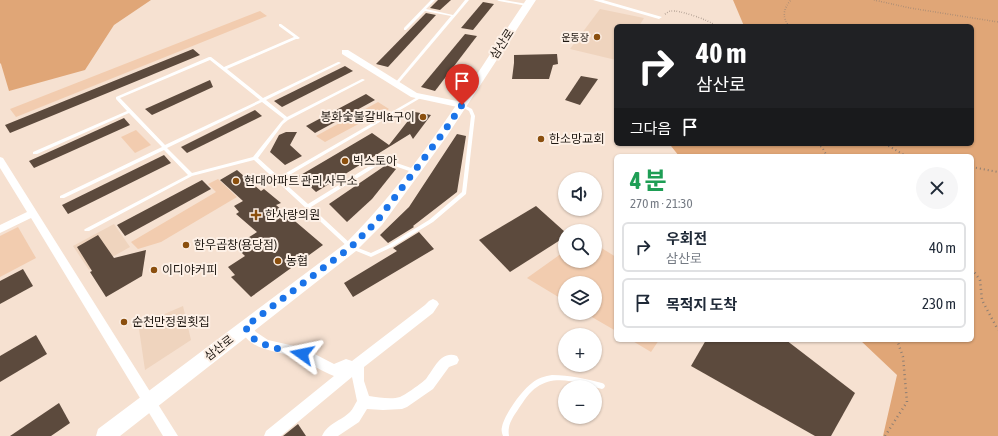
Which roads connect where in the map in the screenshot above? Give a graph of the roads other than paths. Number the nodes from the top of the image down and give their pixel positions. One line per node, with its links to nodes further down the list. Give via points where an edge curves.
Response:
1 (433, 0): 6 (lane)
2 (467, 0): 7 (lane)
3 (499, 0): 5 (lane)
4 (596, 0): 8 (street)
5 (529, 3): 18 (main road, 삼산로)
6 (424, 10): 7 (lane); 10 (lane)
7 (454, 16): 15 (lane)
8 (659, 17)
9 (280, 25): 13 (lane, via 298,38)
10 (405, 29)
11 (345, 52): 15 (street)
12 (339, 63): 17 (lane)
13 (224, 70): 17 (lane); 19 (lane, via 210,58 117,98)
14 (363, 80): 20 (lane)
15 (396, 84): 16 (street, via 414,95)
16 (422, 96): 18 (street); 27 (lane)
17 (263, 100): 20 (lane); 21 (lane)
18 (462, 105): 25 (main road, 삼산로); 33 (lane, via 471,110 473,116 464,193 431,221 390,246 371,255)
19 (130, 111): 21 (lane); 22 (lane)
20 (287, 119): 23 (lane)
21 (165, 148): 26 (lane); 28 (lane)
22 (35, 153)
23 (256, 158): 26 (lane); 27 (lane)
24 (0, 160): 30 (street)
25 (415, 171): 29 (lane, via 383,160); 33 (main road, 삼산로, via 377,221)
26 (191, 175): 32 (lane)
27 (279, 179): 29 (lane)
28 (62, 197)
29 (309, 206): 33 (lane)
30 (33, 213): 31 (street); 40 (street)
31 (0, 229)
32 (87, 230)
33 (351, 247): 35 (main road, 삼산로)
34 (433, 304): 37 (street)
35 (245, 327): 37 (street, via 254,339 270,347 302,354 334,370 346,365); 40 (main road, 삼산로)
36 (453, 360): 39 (street, via 445,362 429,385 402,403)
37 (354, 367): 39 (street, via 358,368 358,380); 43 (street)
38 (572, 380): 45 (lane, via 547,377 529,388 506,423)
39 (364, 402): 44 (street, via 354,417)
40 (149, 403): 41 (main road, 삼산로); 42 (street)
41 (105, 436)
42 (171, 436)
43 (271, 436)
44 (329, 436)
45 (506, 436)

